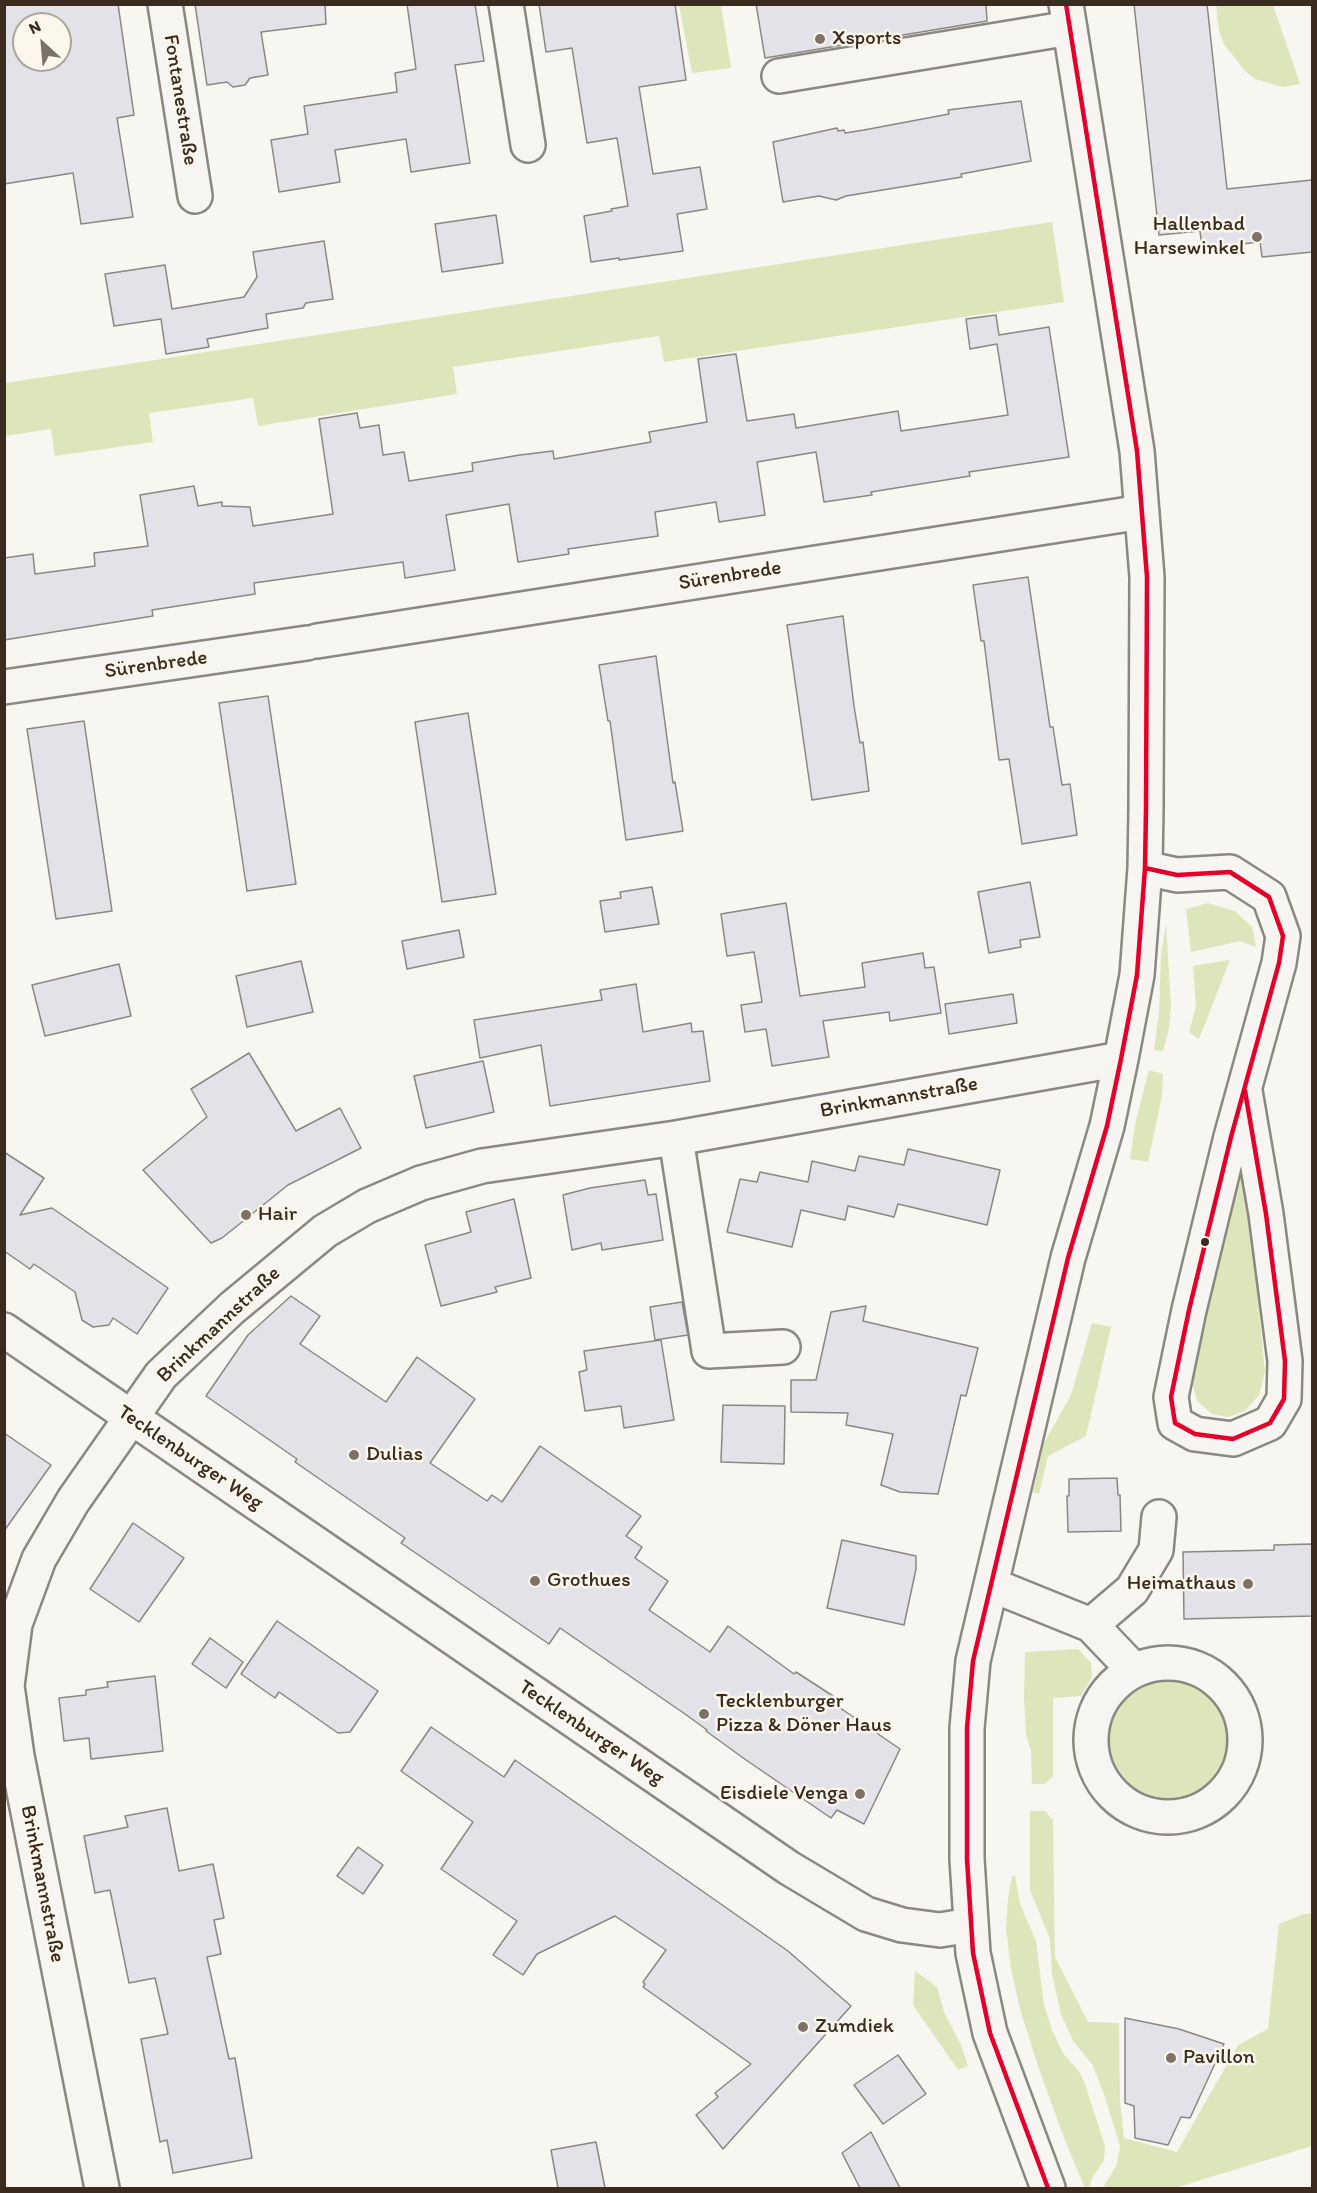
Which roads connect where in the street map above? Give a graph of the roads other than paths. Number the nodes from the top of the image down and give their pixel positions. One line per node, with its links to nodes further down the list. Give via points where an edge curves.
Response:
1 (165, 4): 6 (street, Fontanestraße)
2 (506, 4): 5 (street)
3 (1068, 16): 4 (street); 7 (street, via 1137,451)
4 (779, 76)
5 (528, 145)
6 (195, 196)
7 (1142, 512): 8 (street, Sürenbrede); 9 (street, via 1147,577)
8 (4, 687)
9 (1144, 868): 10 (street, via 1137,975); 11 (street, via 1177,874 1230,872 1269,897 1283,936)
10 (1121, 1059): 12 (street, Brinkmannstraße); 17 (street, via 1107,1126 1068,1258)
11 (1245, 1091): 11 (street, via 1171,1397 1175,1423 1195,1434 1233,1439 1270,1423 1284,1399 1285,1361)
12 (676, 1138): 14 (street, via 709,1351); 15 (street, Brinkmannstraße, via 482,1166 421,1183 367,1206 325,1231 232,1308 161,1375)
13 (4, 1330): 15 (street, Tecklenburger Weg)
14 (783, 1347)
15 (130, 1417): 20 (street, Tecklenburger Weg, via 799,1874 866,1914 902,1925 940,1929); 21 (street, Brinkmannstraße, via 39,1559 15,1624 7,1686 16,1756)
16 (1159, 1517): 18 (street, via 1156,1550 1132,1590)
17 (992, 1585): 18 (street); 20 (street, via 973,1660 967,1728)
18 (1091, 1625): 19 (street)
19 (1133, 1669): 19 (street, via 1108,1687 1092,1722 1092,1759 1112,1794 1138,1813 1171,1818 1202,1812 1227,1793 1243,1767 1246,1735 1236,1703 1227,1686 1182,1662)
20 (970, 1925): 22 (street, via 990,2033)
21 (102, 2188)
22 (1048, 2188)

